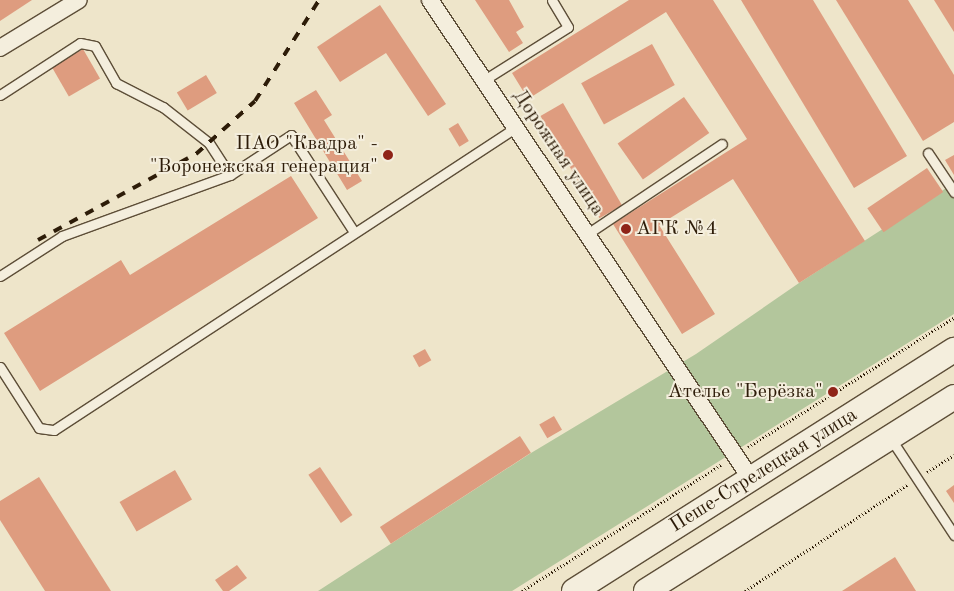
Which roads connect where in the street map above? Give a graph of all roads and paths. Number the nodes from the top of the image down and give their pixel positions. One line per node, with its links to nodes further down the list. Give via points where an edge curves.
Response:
1 (79, 0): 4 (street)
2 (430, 0): 5 (street, Дорожная улица)
3 (552, 0): 5 (lane, via 568,27)
4 (0, 48)
5 (484, 80): 7 (street, Дорожная улица)
6 (0, 95): 10 (lane, via 80,43 95,46 116,83 163,107 209,143)
7 (516, 128): 12 (lane); 13 (street, Дорожная улица)
8 (722, 144): 13 (lane)
9 (928, 153): 11 (lane)
10 (230, 174): 12 (lane, via 291,135); 14 (lane, via 62,236)
11 (954, 192)
12 (354, 232): 17 (lane, via 54,430 39,428)
13 (587, 234): 20 (street, Дорожная улица)
14 (0, 276)
15 (954, 318): 20 (path)
16 (954, 350): 22 (main road, Пеше-Стрелецкая улица)
17 (0, 367)
18 (954, 397): 19 (main road, Пеше-Стрелецкая улица)
19 (890, 438): 23 (lane); 27 (main road, Пеше-Стрелецкая улица)
20 (735, 455): 22 (street, Дорожная улица); 25 (path)
21 (954, 455): 23 (path)
22 (750, 479): 26 (main road, Пеше-Стрелецкая улица)
23 (916, 479): 24 (lane); 28 (path)
24 (954, 535)
25 (522, 591)
26 (574, 591)
27 (646, 591)
28 (744, 591)

